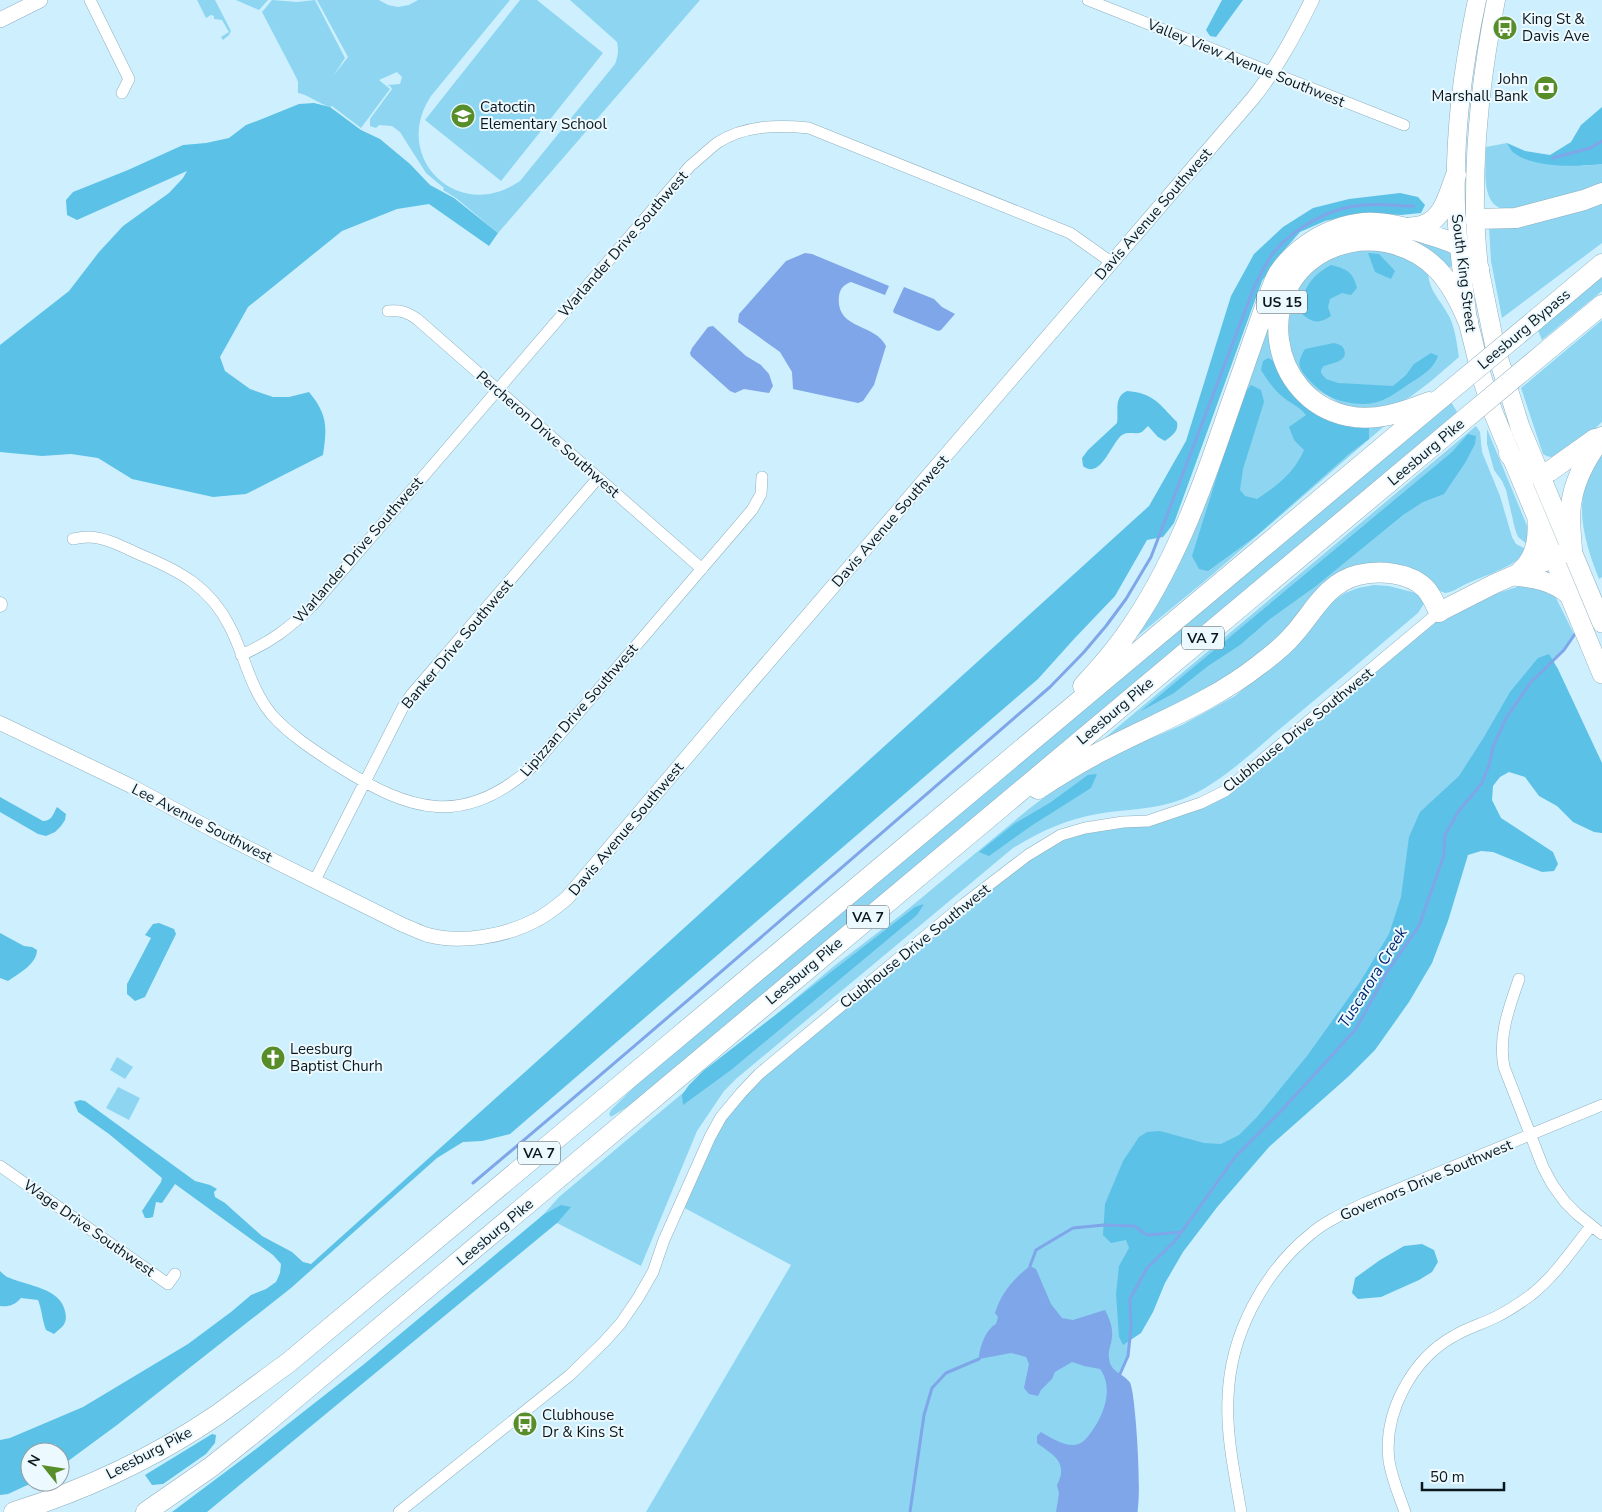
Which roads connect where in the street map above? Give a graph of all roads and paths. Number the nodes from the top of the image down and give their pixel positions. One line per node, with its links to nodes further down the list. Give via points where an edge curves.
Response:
1 (40, 0): 7 (main road)
2 (90, 0): 9 (street, via 129,79)
3 (1088, 0): 8 (street, Valley View Avenue Southwest)
4 (1312, 0): 8 (street, Davis Avenue Southwest)
5 (1476, 0): 11 (main road, South King Street, via 1461,83)
6 (1496, 0): 13 (main road, South King Street, via 1477,129)
7 (0, 20)
8 (1271, 73): 10 (street, Valley View Avenue Southwest); 16 (street, Davis Avenue Southwest)
9 (122, 93)
10 (1404, 125)
11 (1456, 175): 14 (highway, via 1438,216 1424,225); 15 (main road, South King Street)
12 (1602, 193): 13 (highway, via 1516,218)
13 (1476, 219): 18 (main road, South King Street)
14 (1408, 228): 15 (highway); 42 (highway, via 1365,223 1336,228 1296,252 1279,273 1203,486 1163,572 1110,655)
15 (1459, 246): 18 (highway, via 1472,256); 21 (main road, South King Street)
16 (1111, 262): 23 (street, Warlander Drive Southwest, via 1070,233 809,128 783,125 757,128 718,143 690,166); 46 (street, Davis Avenue Southwest, via 568,898 519,928 476,938 435,937)
17 (1602, 264): 24 (highway, Leesburg Bypass / US 15, bridge)
18 (1479, 269): 27 (highway, South King Street, via 1502,374)
19 (1602, 305): 22 (highway, Leesburg Bypass / VA 7)
20 (388, 311): 23 (street, Percheron Drive Southwest, via 408,312)
21 (1468, 321): 24 (highway, US 15, via 1453,290 1435,266 1413,250 1371,240 1352,241 1318,254 1296,274 1284,295 1278,322 1282,360 1296,384 1316,402 1349,416 1379,417 1396,414); 26 (highway, South King Street / US 15, via 1485,386)
22 (1550, 348): 44 (highway, Leesburg Pike / VA 7, bridge)
23 (497, 390): 29 (street, Percheron Drive Southwest); 39 (street, Warlander Drive Southwest, via 312,606 275,638)
24 (1446, 394): 42 (highway, Leesburg Pike / VA 7)
25 (1602, 436): 27 (highway, via 1550,472); 32 (highway, via 1575,487 1571,505)
26 (1509, 454): 27 (highway, via 1518,466); 30 (highway, South King Street / US 15)
27 (1540, 475): 32 (highway, South King Street)
28 (762, 477): 34 (street, Lipizzan Drive Southwest, via 761,494 752,510)
29 (598, 478): 34 (street, Percheron Drive Southwest); 43 (street, Banker Drive Southwest, via 412,695)
30 (1536, 515): 33 (highway, South King Street / US 15); 35 (highway, via 1534,550 1526,567)
31 (73, 539): 39 (street, Lipizzan Drive Southwest, via 103,539 180,572 216,604)
32 (1572, 549): 33 (highway, Clubhouse Drive Southwest); 38 (highway, South King Street)
33 (1554, 558): 35 (highway, Clubhouse Drive Southwest); 36 (highway, South King Street / US 15)
34 (702, 569): 43 (street, Lipizzan Drive Southwest, via 533,766 516,781 479,801 445,807 401,799)
35 (1514, 576): 36 (highway, via 1544,580 1561,588); 37 (highway, Clubhouse Drive Southwest)
36 (1572, 603): 40 (highway, South King Street / US 15)
37 (1439, 612): 44 (highway, via 1419,583 1396,574 1373,572 1340,583 1325,595 1280,649 1238,680 1074,767); 56 (street, Clubhouse Drive Southwest, via 1225,791 1148,821 1084,828 1061,836 1028,855 759,1074 721,1117 664,1240 653,1272 621,1323 570,1375)
38 (1601, 620)
39 (241, 655): 43 (street, Lipizzan Drive Southwest, via 259,697 272,715 307,746)
40 (1602, 674)
41 (0, 723): 45 (street, Lee Avenue Southwest)
42 (1032, 742): 54 (highway, Leesburg Pike / VA 7, via 288,1363 216,1416 150,1455 99,1480)
43 (364, 783): 45 (street, Banker Drive Southwest)
44 (952, 848): 55 (highway, Leesburg Pike / VA 7, via 261,1428)
45 (315, 880): 46 (street, Lee Avenue Southwest)
46 (403, 925)
47 (1519, 980): 49 (street, via 1503,1033 1502,1058)
48 (1602, 1105): 49 (street, Governors Drive Southwest)
49 (1531, 1134): 51 (street, via 1552,1184 1565,1202); 57 (street, Governors Drive Southwest, via 1337,1217 1313,1232 1275,1271 1246,1321 1230,1378 1228,1419)
50 (0, 1166): 53 (street, Wage Drive Southwest, via 168,1284)
51 (1591, 1226): 52 (street); 58 (street, via 1551,1277 1531,1295 1496,1317 1453,1336 1432,1351 1406,1383 1389,1439 1393,1479)
52 (1602, 1234)
53 (175, 1274)
54 (14, 1512)
55 (146, 1512)
56 (399, 1512)
57 (1241, 1512)
58 (1405, 1512)

